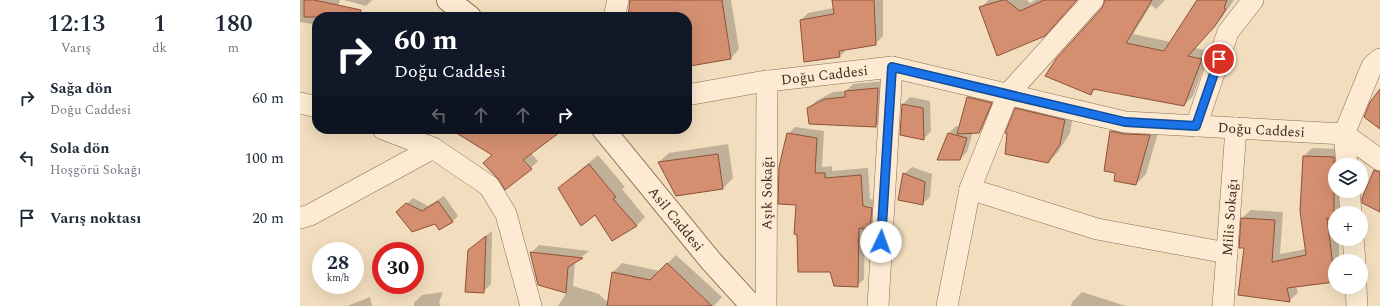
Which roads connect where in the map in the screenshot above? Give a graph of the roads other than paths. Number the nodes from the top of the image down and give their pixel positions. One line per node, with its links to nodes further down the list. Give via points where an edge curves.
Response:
1 (448, 0): 5 (street)
2 (618, 0): 6 (street)
3 (1093, 0): 11 (street)
4 (1253, 0): 14 (street, via 1228,32)
5 (464, 12)
6 (615, 12)
7 (1380, 59): 18 (street, via 1372,66)
8 (892, 67): 9 (street, Doğu Caddesi); 11 (street, Doğu Caddesi); 29 (street)
9 (767, 81): 10 (street, Doğu Caddesi); 28 (street, Aşık Sokağı)
10 (692, 94)
11 (1008, 94): 14 (street, Doğu Caddesi, via 1125,122); 22 (street)
12 (300, 103): 13 (street)
13 (312, 106)
14 (1196, 126): 15 (street, Doğu Caddesi)
15 (1236, 128): 18 (street, Doğu Caddesi); 24 (street, Milis Sokağı)
16 (396, 134): 19 (street)
17 (607, 134): 27 (street, Asil Caddesi, via 711,261)
18 (1344, 134): 20 (street); 21 (street)
19 (433, 148): 23 (street, via 310,215); 26 (street, via 490,186 506,214)
20 (1346, 158)
21 (1380, 160)
22 (970, 189): 24 (street, via 1096,229); 30 (street)
23 (300, 218)
24 (1227, 253): 31 (street, Milis Sokağı)
25 (1356, 294): 32 (street)
26 (531, 306)
27 (752, 306)
28 (766, 306)
29 (878, 306)
30 (947, 306)
31 (1224, 306)
32 (1357, 306)

